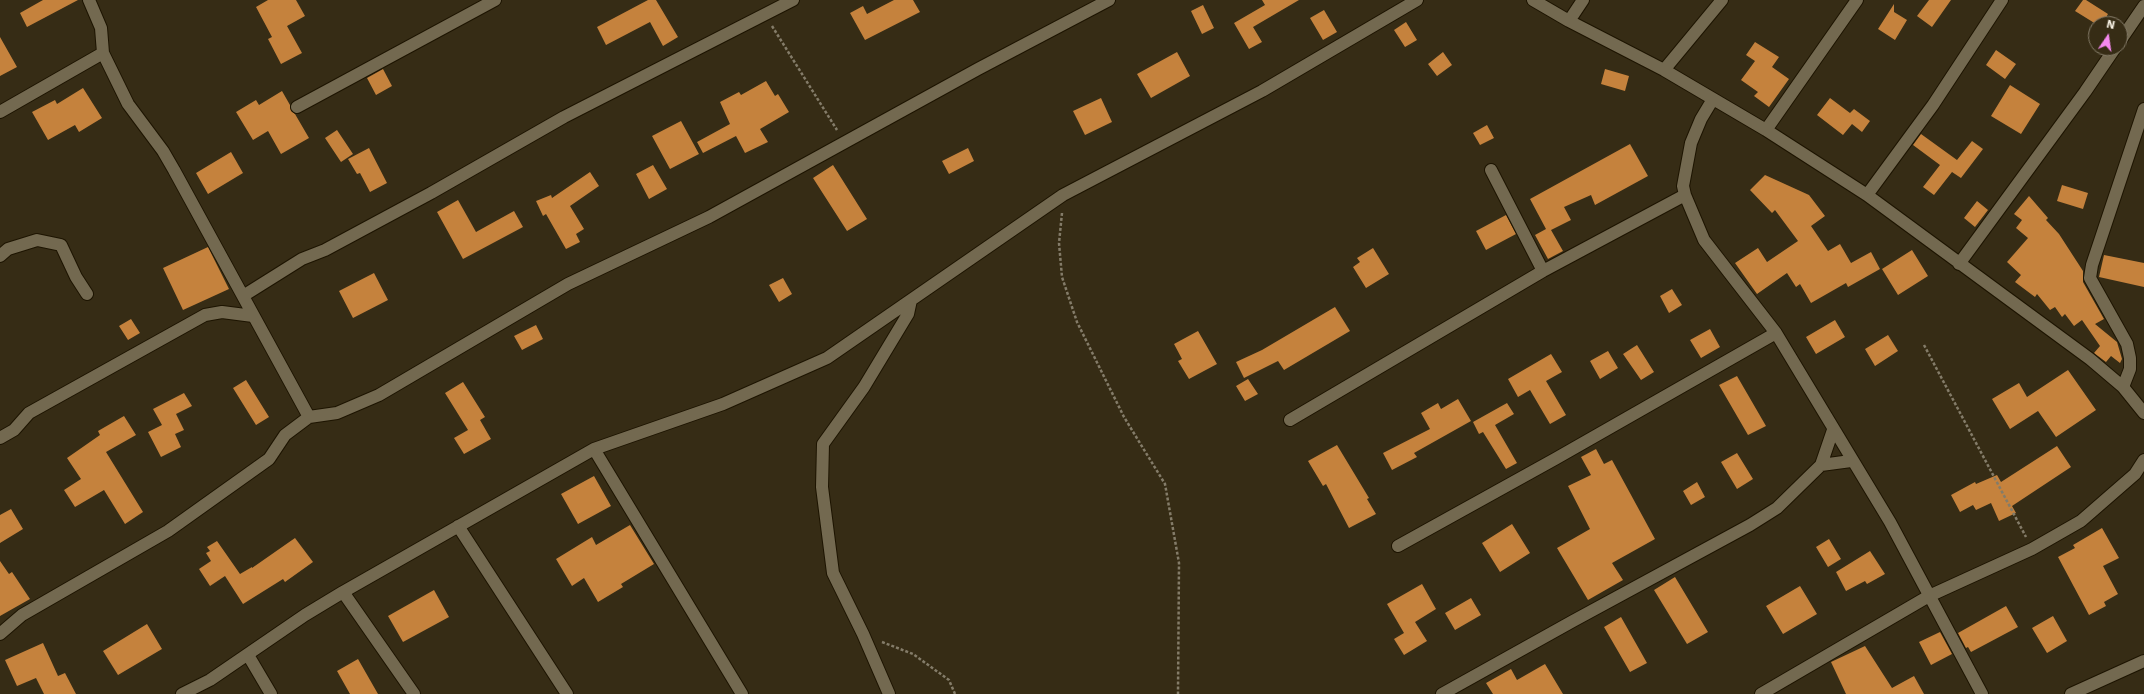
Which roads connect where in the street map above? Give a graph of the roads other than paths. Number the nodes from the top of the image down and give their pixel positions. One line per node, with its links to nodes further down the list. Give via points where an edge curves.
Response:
1 (89, 0): 14 (street, via 101,28)
2 (495, 0): 18 (street)
3 (793, 0): 29 (street, via 564,117 431,193 325,250 302,259)
4 (1109, 0): 35 (street, via 709,217 568,284 379,394 338,413)
5 (1417, 0): 30 (street, via 1262,91 1063,195)
6 (1533, 0): 12 (street)
7 (1583, 0): 12 (street)
8 (1722, 0): 16 (street)
9 (1857, 0): 21 (street)
10 (2002, 0): 23 (street, via 1933,105)
11 (2144, 6): 13 (street)
12 (1569, 21): 16 (street)
13 (2128, 29)
14 (103, 53): 20 (street); 29 (street, via 128,104 162,151)
15 (2111, 56): 26 (street)
16 (1664, 70): 17 (street)
17 (1713, 99): 21 (street); 24 (street, via 1691,143 1683,186)
18 (297, 107)
19 (2144, 109): 33 (street, via 2092,265 2090,278 2127,344 2130,369)
20 (0, 112)
21 (1766, 130): 23 (street)
22 (1491, 170): 27 (street)
23 (1867, 195): 26 (street)
24 (1685, 196): 27 (street); 32 (street, via 1704,240)
25 (0, 256): 28 (street, via 8,249 37,240 61,245)
26 (1959, 264): 33 (street, via 2090,359)
27 (1543, 271): 36 (street)
28 (87, 294)
29 (243, 296): 31 (street)
30 (911, 300): 39 (street, via 827,358 723,404); 55 (street, via 908,314 872,374 823,444 822,488 833,573)
31 (253, 316): 35 (street); 38 (street, via 222,312 205,315 29,413 14,430)
32 (1776, 333): 37 (street); 44 (street)
33 (2123, 387): 34 (street)
34 (2144, 413)
35 (309, 417): 47 (street, via 285,435 269,459 174,526 22,615)
36 (1290, 420)
37 (1833, 430): 41 (street); 42 (street)
38 (0, 438)
39 (594, 449): 43 (street); 54 (street)
40 (2144, 460): 46 (street, via 2135,474 2081,521 2032,549)
41 (1851, 461): 42 (street); 46 (street, via 1890,522)
42 (1821, 465): 56 (street, via 1777,508 1750,525)
43 (458, 526): 45 (street, via 410,556); 53 (street)
44 (1398, 546)
45 (343, 592): 48 (street); 52 (street)
46 (1929, 596): 57 (street); 58 (street)
47 (0, 634)
48 (248, 655): 50 (street, via 210,680); 51 (street)
49 (2144, 661): 59 (street)
50 (182, 694)
51 (271, 694)
52 (414, 694)
53 (566, 694)
54 (742, 694)
55 (889, 694)
56 (1442, 694)
57 (1761, 694)
58 (1982, 694)
59 (2071, 694)

